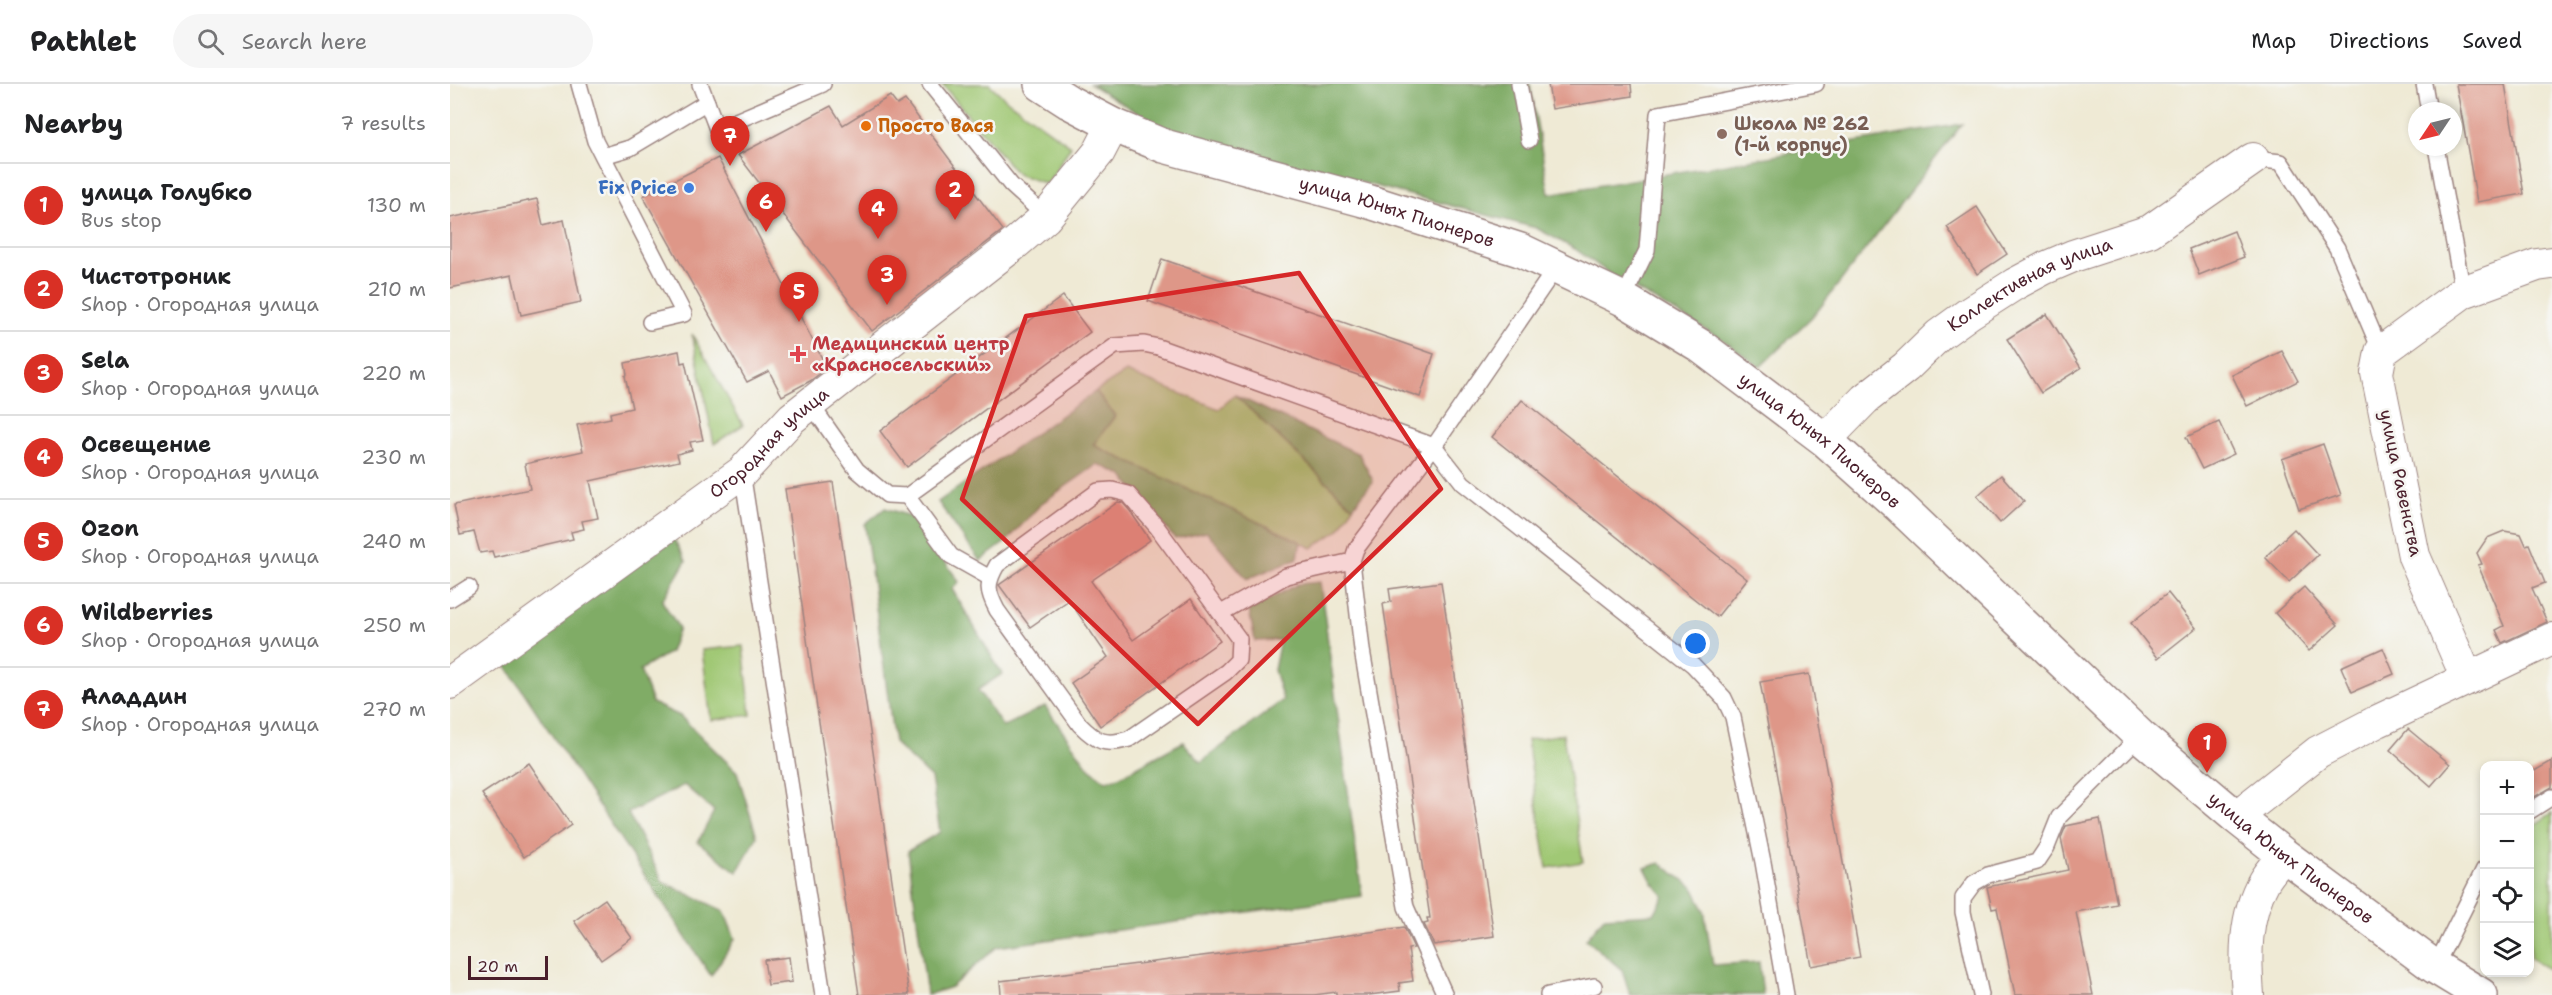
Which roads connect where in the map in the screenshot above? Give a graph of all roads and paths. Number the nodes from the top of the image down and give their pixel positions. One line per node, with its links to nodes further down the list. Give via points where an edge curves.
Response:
1 (579, 84): 13 (lane)
2 (700, 84): 9 (lane)
3 (823, 84): 9 (lane, via 717,129)
4 (930, 84): 16 (lane, via 1011,185)
5 (1041, 84): 11 (main road, улица Юных Пионеров)
6 (1519, 84): 12 (lane)
7 (1816, 84): 20 (lane, via 1658,114 1647,250)
8 (2424, 84): 10 (lane)
9 (707, 102): 13 (lane, via 630,148)
10 (2427, 102)
11 (1113, 125): 16 (street, Огородная улица, via 1099,152); 18 (main road, улица Юных Пионеров, via 1164,146 1366,201 1520,250)
12 (1529, 140)
13 (603, 156): 21 (lane, via 684,314)
14 (2438, 156): 19 (lane)
15 (2253, 159): 22 (lane, via 2281,162 2287,171 2337,248); 24 (street, Коллективная улица, via 2150,231 2045,268 1968,314 1865,399)
16 (1046, 217): 23 (street, Огородная улица, via 1011,248)
17 (2552, 263): 19 (street)
18 (1557, 266): 20 (main road, улица Юных Пионеров); 25 (lane)
19 (2463, 292): 22 (street)
20 (1623, 299): 24 (main road, улица Юных Пионеров, via 1699,345)
21 (650, 322)
22 (2381, 352): 34 (street, улица Равенства, via 2377,373 2414,556)
23 (789, 416): 26 (street, Огородная улица); 27 (lane, via 887,495)
24 (1825, 440): 36 (main road, улица Юных Пионеров)
25 (1434, 446): 27 (lane, via 1158,346 1115,346); 28 (lane, via 1356,549); 47 (lane, via 1463,483 1684,658 1724,698 1738,740)
26 (742, 472): 35 (street, Огородная улица); 44 (lane)
27 (907, 496): 29 (lane, via 951,556)
28 (1352, 561): 32 (lane, via 1286,576); 45 (lane, via 1362,650 1406,907)
29 (990, 578): 32 (lane, via 997,565 1098,491 1112,490 1128,494); 32 (lane, via 988,594 997,610 1080,725 1094,739 1112,744 1129,739 1238,660 1239,639)
30 (469, 587): 31 (lane)
31 (450, 599)
32 (1221, 613)
33 (2552, 639): 34 (street)
34 (2467, 678): 39 (street, via 2318,752)
35 (450, 683)
36 (2140, 736): 39 (main road, улица Юных Пионеров); 48 (lane, via 2059,817 2037,862 1988,875 1974,883 1963,898)
37 (2552, 797): 38 (lane)
38 (2534, 808)
39 (2236, 817): 40 (main road, улица Юных Пионеров)
40 (2284, 855): 42 (main road, улица Юных Пионеров); 49 (street, via 2263,882 2248,927)
41 (2480, 877): 42 (lane)
42 (2435, 967): 50 (main road, улица Юных Пионеров)
43 (1594, 986): 46 (lane)
44 (823, 995)
45 (1444, 995)
46 (1548, 995)
47 (1786, 995)
48 (1981, 995)
49 (2248, 995)
50 (2481, 995)

